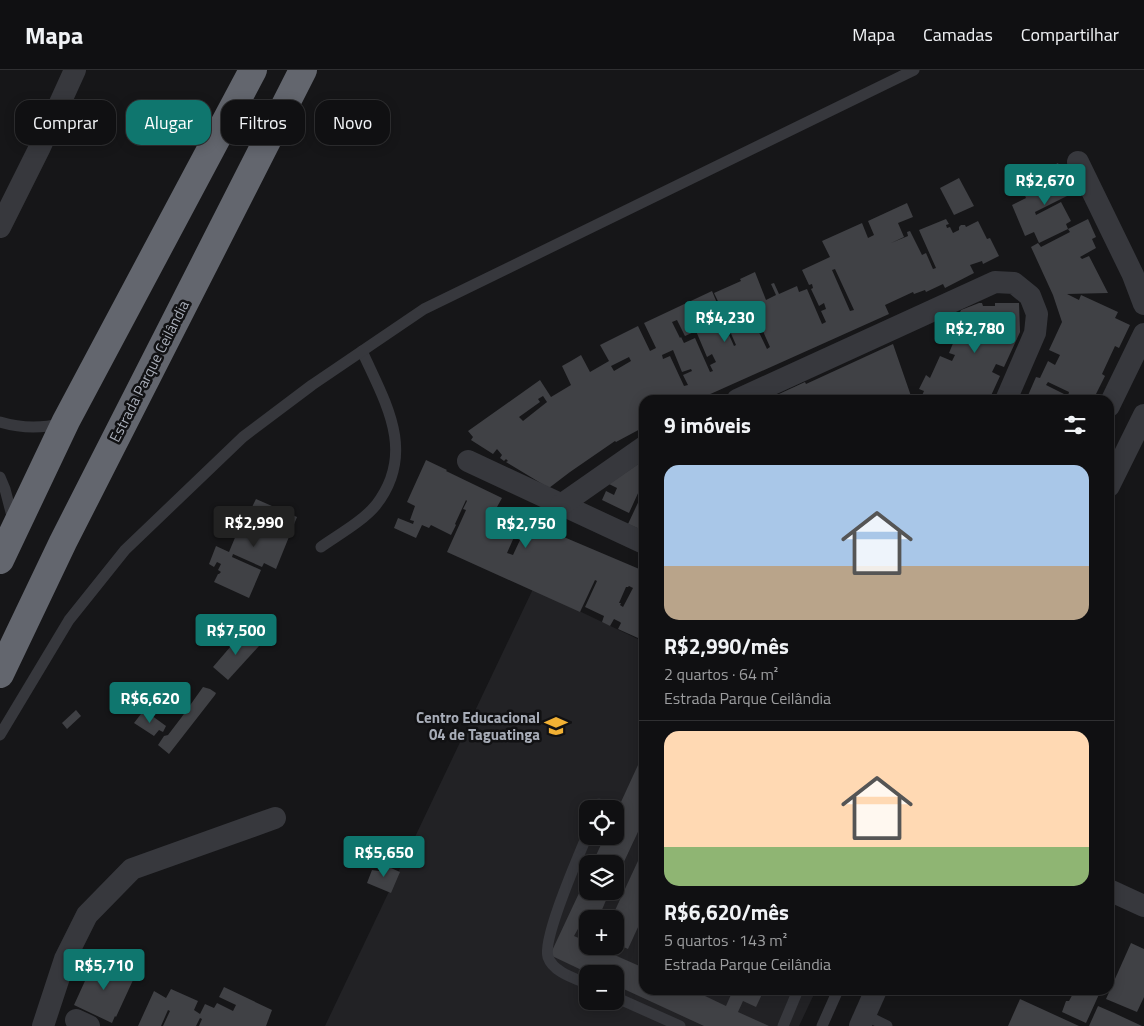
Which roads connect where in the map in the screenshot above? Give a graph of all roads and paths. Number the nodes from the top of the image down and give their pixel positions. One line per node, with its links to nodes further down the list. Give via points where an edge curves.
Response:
1 (75, 70): 6 (street)
2 (253, 70): 14 (highway)
3 (303, 70): 25 (highway, Estrada Parque Ceilândia, via 67,533)
4 (914, 70): 9 (lane, via 424,309)
5 (1078, 162): 7 (street)
6 (0, 227)
7 (1144, 304)
8 (1144, 334): 12 (street)
9 (362, 351): 23 (lane, via 392,419 396,437 395,459 390,480 375,505); 26 (lane, via 243,436 125,550 69,620)
10 (748, 395): 11 (street, via 995,282 1014,283 1030,296 1037,314 1035,333)
11 (1008, 395)
12 (1114, 396)
13 (1144, 415): 18 (street)
14 (66, 421): 15 (lane, via 48,427 14,426); 21 (highway)
15 (0, 422)
16 (639, 450): 20 (street)
17 (468, 461): 20 (street)
18 (1114, 476)
19 (0, 477): 21 (lane)
20 (561, 505): 22 (street)
21 (15, 528): 24 (highway)
22 (639, 541)
23 (321, 547)
24 (0, 560)
25 (0, 674)
26 (0, 735)
27 (276, 818): 37 (street, via 132,869 87,915 65,959)
28 (584, 845): 31 (lane, via 550,932 547,955 553,966)
29 (1114, 892): 30 (street)
30 (1144, 906)
31 (579, 980)
32 (796, 995): 39 (lane)
33 (836, 995): 40 (lane)
34 (874, 995): 36 (street)
35 (624, 1001): 38 (lane)
36 (862, 1021): 41 (lane)
37 (43, 1026)
38 (680, 1026)
39 (783, 1026)
40 (822, 1026)
41 (886, 1026)

